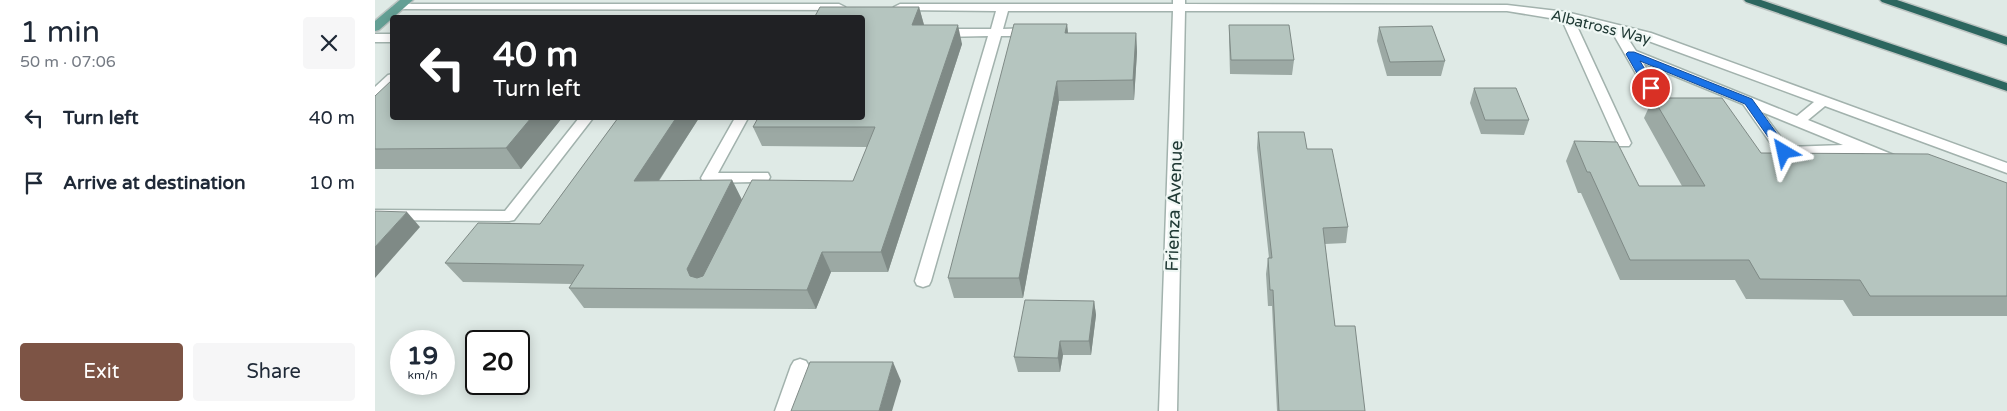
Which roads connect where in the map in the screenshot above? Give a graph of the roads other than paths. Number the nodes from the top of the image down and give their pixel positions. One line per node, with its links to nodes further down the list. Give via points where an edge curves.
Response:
1 (1750, 0): 27 (highway)
2 (1886, 0): 23 (highway)
3 (402, 4): 4 (street); 16 (main road)
4 (596, 4): 7 (street)
5 (941, 4): 10 (street, Albatross Way); 11 (street, Albatross Way)
6 (1179, 4): 11 (street, Albatross Way); 15 (street, Albatross Way, via 1507,8); 43 (street, Frienza Avenue)
7 (616, 7): 8 (street); 13 (street)
8 (672, 7): 12 (street); 14 (street)
9 (851, 7): 12 (street)
10 (890, 7)
11 (1003, 7): 18 (street)
12 (799, 12)
13 (609, 15)
14 (667, 15)
15 (1566, 16): 17 (street, Albatross Way); 34 (street)
16 (375, 27)
17 (1615, 27): 24 (street); 29 (street, Albatross Way)
18 (996, 32): 19 (street); 20 (street); 40 (street)
19 (1046, 32)
20 (941, 33)
21 (375, 38): 22 (street)
22 (390, 38)
23 (2007, 40)
24 (1631, 54): 26 (street); 30 (street)
25 (390, 81): 28 (street)
26 (1651, 88)
27 (2007, 88)
28 (375, 94)
29 (1823, 101): 33 (street); 37 (street, Albatross Way)
30 (1749, 102): 33 (street); 35 (street, via 1784,152)
31 (584, 120): 39 (street, via 509,216)
32 (740, 120): 38 (street, via 708,178 763,177)
33 (1799, 122): 35 (street)
34 (1624, 143)
35 (1867, 149): 36 (street)
36 (1911, 167)
37 (2007, 168)
38 (746, 212)
39 (375, 216)
40 (923, 281)
41 (800, 366): 42 (street)
42 (784, 411)
43 (1169, 411)

